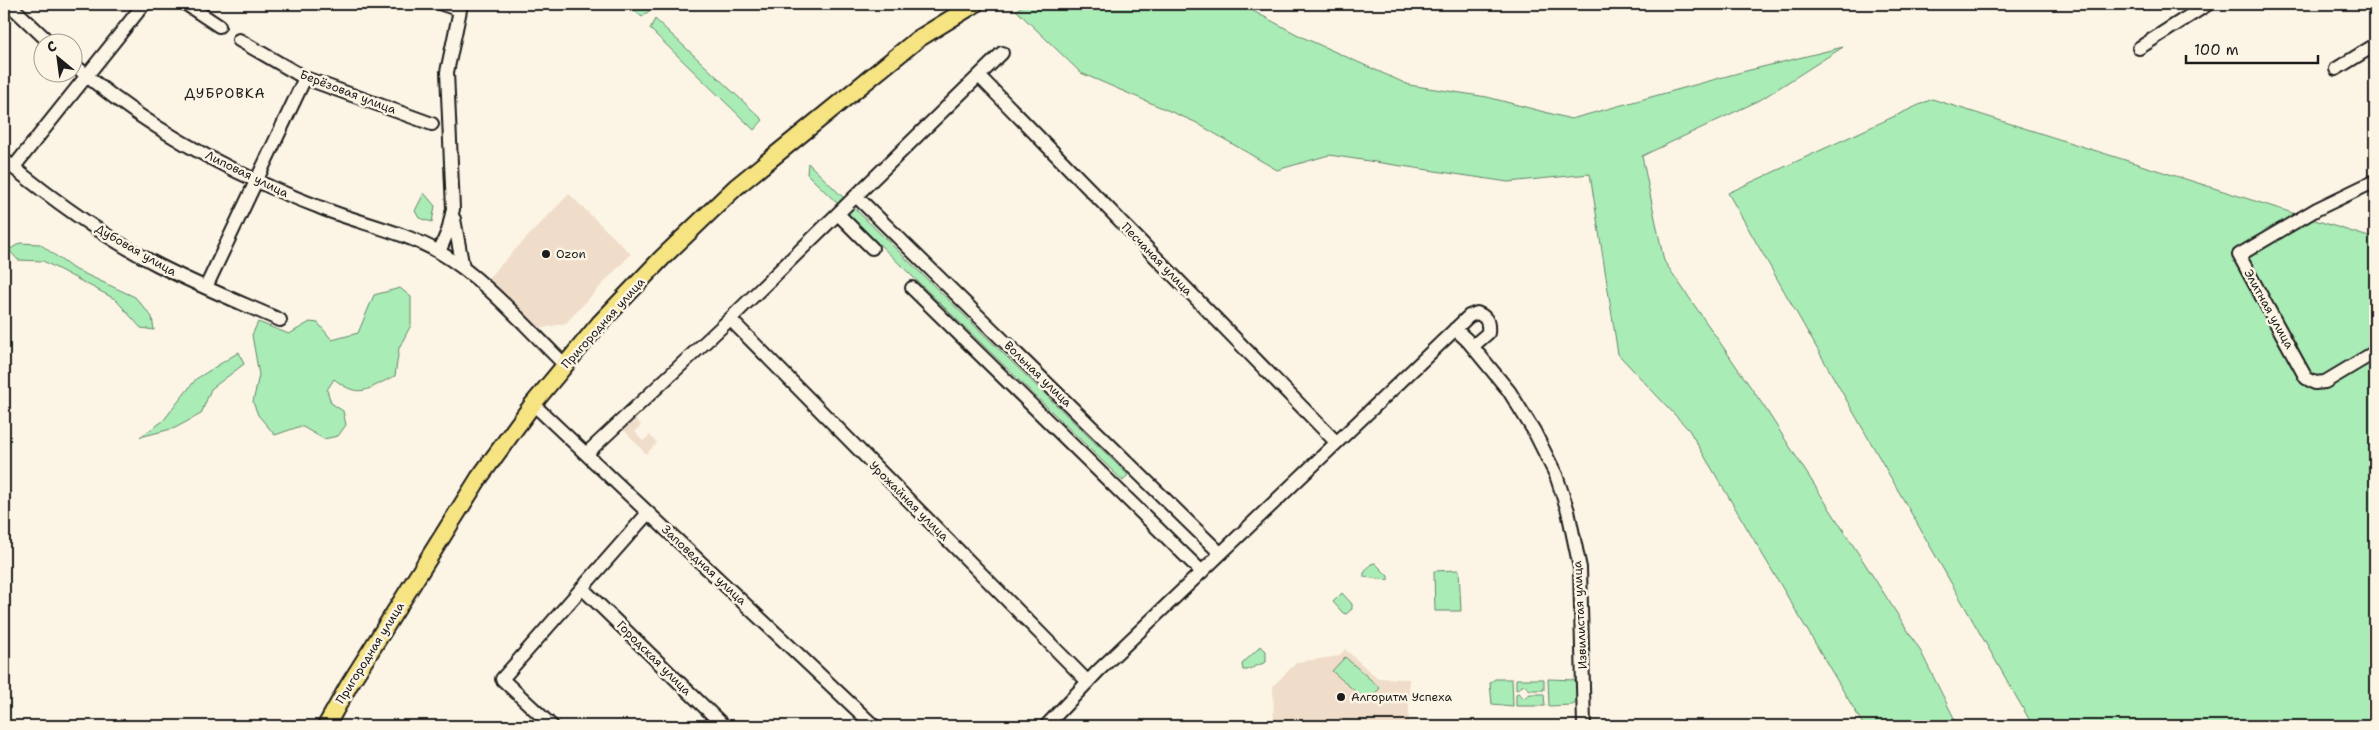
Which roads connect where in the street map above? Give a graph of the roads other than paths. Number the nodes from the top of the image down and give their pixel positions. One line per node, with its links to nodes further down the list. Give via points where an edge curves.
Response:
1 (9, 4): 9 (street)
2 (144, 4): 16 (street)
3 (186, 4): 8 (street)
4 (442, 4): 7 (street)
5 (974, 4): 36 (main road, Пригородная улица, via 918,39 736,187 662,258)
6 (2208, 4): 12 (street)
7 (461, 7): 24 (street, via 447,72)
8 (219, 26)
9 (38, 32)
10 (239, 40): 18 (street, Берёзовая улица)
11 (2375, 45): 14 (street)
12 (2140, 48)
13 (1002, 53): 17 (street)
14 (2336, 69)
15 (82, 72): 16 (street, Липовая улица)
16 (87, 76): 20 (street); 21 (street, Липовая улица, via 158,129)
17 (979, 76): 23 (street); 38 (street, Песчаная улица)
18 (304, 78): 19 (street, Берёзовая улица); 21 (street)
19 (432, 124)
20 (9, 164): 29 (street, Дубовая улица, via 109,236)
21 (256, 181): 27 (street, Липовая улица, via 319,208 408,237); 29 (street)
22 (2375, 181): 35 (street, Элитная улица, via 2317,209 2239,255 2306,378 2315,384 2325,382)
23 (856, 196): 25 (street); 41 (street, Вольная улица)
24 (453, 209): 27 (street); 28 (street)
25 (838, 214): 26 (street); 31 (street)
26 (872, 248)
27 (439, 252): 28 (street, Липовая улица)
28 (463, 268): 36 (street, Липовая улица)
29 (206, 287): 32 (street, Дубовая улица)
30 (912, 288): 42 (street)
31 (730, 319): 39 (street); 44 (street, Урожайная улица)
32 (280, 320)
33 (1455, 329): 34 (street, Извилистая улица); 34 (street, via 1469,316 1477,313 1485,316 1489,323 1488,333); 38 (street)
34 (1473, 346): 50 (street, Извилистая улица, via 1509,391 1534,431 1556,475 1568,511 1580,568)
35 (2375, 352)
36 (565, 365): 37 (main road, Пригородная улица)
37 (533, 404): 39 (street, Заповедная улица); 45 (main road, Пригородная улица, via 479,478)
38 (1336, 442): 41 (street)
39 (586, 454): 40 (street, Заповедная улица)
40 (648, 513): 43 (street); 48 (street, Заповедная улица)
41 (1220, 553): 42 (street)
42 (1202, 572): 44 (street)
43 (583, 589): 46 (street, via 502,679); 47 (street, Городская улица)
44 (1088, 682): 49 (street)
45 (326, 726)
46 (552, 726)
47 (724, 726)
48 (874, 726)
49 (1046, 726)
50 (1584, 726)

